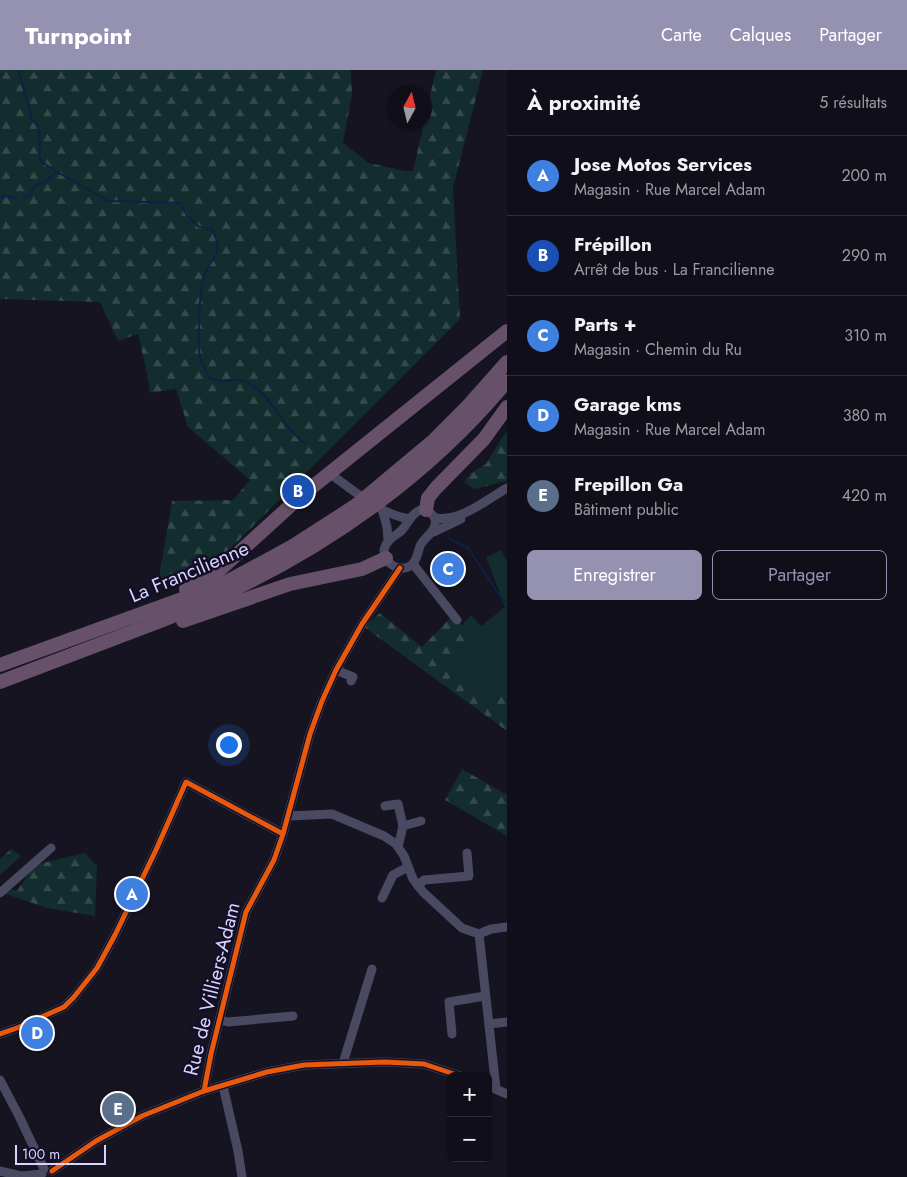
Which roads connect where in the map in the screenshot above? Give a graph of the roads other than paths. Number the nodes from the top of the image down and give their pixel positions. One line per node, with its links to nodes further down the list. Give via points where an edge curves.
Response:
1 (507, 332): 5 (highway)
2 (507, 362): 7 (highway, La Francilienne)
3 (507, 381): 7 (highway, La Francilienne, via 442,449)
4 (507, 407): 10 (highway, via 484,439 428,498)
5 (330, 474): 7 (street); 19 (highway, via 213,576 141,608)
6 (507, 488): 8 (street)
7 (381, 499): 9 (highway, La Francilienne); 11 (street, via 399,518); 13 (street)
8 (474, 508): 10 (street, via 443,519); 12 (street, via 460,520)
9 (359, 510): 19 (highway, La Francilienne, via 223,584); 20 (highway, La Francilienne, via 286,563 215,599)
10 (431, 514): 11 (street, via 420,510); 12 (street)
11 (410, 519): 13 (street)
12 (434, 532): 15 (street, via 422,543)
13 (388, 541): 14 (street, via 384,548)
14 (388, 562): 16 (street); 17 (street); 20 (highway, via 290,584 183,621)
15 (413, 564): 16 (street); 18 (street)
16 (400, 568): 17 (street, Rue de Villiers-Adam)
17 (391, 579): 22 (street, Rue de Villiers-Adam)
18 (457, 620)
19 (123, 621): 21 (highway, La Francilienne)
20 (136, 630): 24 (highway, La Francilienne)
21 (0, 665)
22 (336, 670): 23 (street, via 353,677); 26 (street, Rue de Villiers-Adam, via 310,734)
23 (351, 681)
24 (0, 682)
25 (385, 806): 28 (street, via 398,804)
26 (288, 816): 29 (street, Rue de Villiers-Adam); 31 (street, via 332,814 384,836)
27 (421, 822): 28 (street)
28 (403, 826): 31 (street)
29 (283, 834): 42 (street, Rue de Villiers-Adam, via 274,860 246,912); 45 (street, via 186,782 97,968 64,1007)
30 (51, 848): 35 (street)
31 (398, 848): 33 (street)
32 (467, 853): 34 (street, via 469,876 424,880)
33 (408, 867): 34 (street); 36 (street, via 393,875)
34 (418, 886): 38 (street, via 462,928)
35 (0, 893)
36 (382, 898)
37 (507, 927): 38 (street)
38 (479, 934): 40 (street)
39 (372, 969): 47 (street)
40 (485, 996): 44 (street); 46 (street, via 449,1002)
41 (292, 1016): 42 (street)
42 (220, 1020): 53 (street, Rue de Villiers-Adam)
43 (507, 1022): 44 (street)
44 (489, 1024): 49 (street)
45 (0, 1034)
46 (452, 1034)
47 (343, 1063): 48 (street, via 424,1064); 51 (street, via 289,1067)
48 (448, 1072)
49 (491, 1072)
50 (0, 1080): 56 (street)
51 (223, 1086): 53 (street); 57 (street)
52 (492, 1087): 54 (street)
53 (204, 1091): 56 (street, via 135,1120)
54 (507, 1094)
55 (0, 1171): 56 (street, via 21,1176)
56 (47, 1173)
57 (242, 1177)

